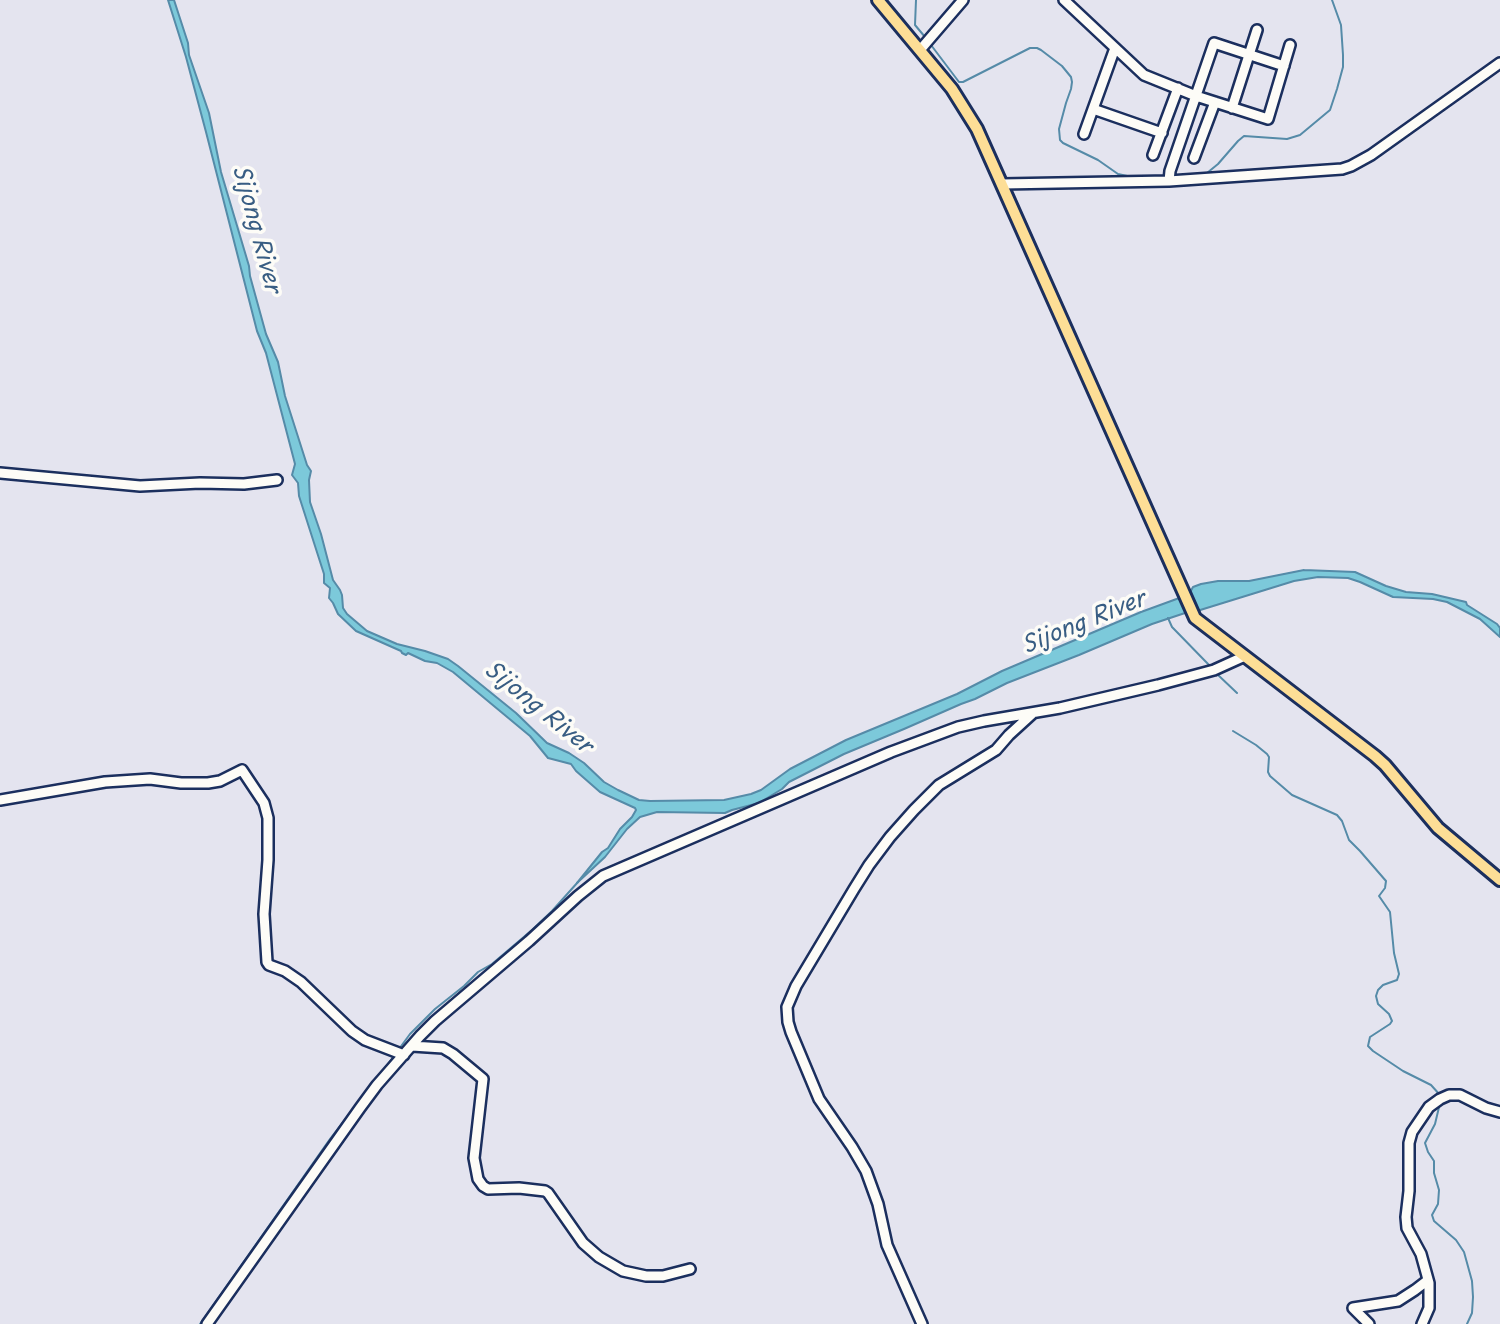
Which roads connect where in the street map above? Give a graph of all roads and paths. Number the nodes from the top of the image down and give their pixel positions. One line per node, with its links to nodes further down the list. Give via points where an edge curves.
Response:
1 (878, 0): 7 (main road)
2 (963, 0): 7 (street)
3 (1064, 0): 6 (street)
4 (1257, 30): 8 (street)
5 (1290, 44): 10 (street)
6 (1115, 48): 11 (street, via 1144,75); 15 (street)
7 (920, 50): 21 (main road, via 970,117)
8 (1249, 54): 10 (street); 12 (street, via 1214,43); 14 (street)
9 (1500, 64): 20 (street, via 1351,166)
10 (1284, 66): 14 (street, via 1268,119)
11 (1178, 88): 12 (street); 16 (street)
12 (1196, 96): 13 (street); 20 (street)
13 (1215, 102): 14 (street); 19 (street)
14 (1232, 108)
15 (1093, 109): 16 (street); 17 (street)
16 (1161, 133): 18 (street)
17 (1084, 134)
18 (1153, 155)
19 (1194, 158)
20 (1169, 181): 21 (street)
21 (1003, 184): 24 (main road, via 1193,614)
22 (0, 473): 23 (street, via 140,486)
23 (277, 480)
24 (1245, 656): 25 (street, via 1214,670); 27 (main road, via 1375,756 1438,828)
25 (1033, 713): 28 (street, via 971,724 912,744 603,876); 35 (street, via 996,750 939,785 890,837 853,889 787,1007 791,1032 819,1099 870,1181 887,1245)
26 (0, 800): 29 (street, via 106,782 208,783 242,770 260,794 268,818 267,962 301,982 365,1040)
27 (1500, 880)
28 (412, 1046): 29 (street); 31 (street, via 443,1048 482,1079 474,1158 484,1186 545,1191 583,1243 623,1271 663,1276)
29 (404, 1055): 34 (street, via 360,1108)
30 (1500, 1112): 32 (street, via 1449,1095 1429,1107 1412,1132 1406,1223)
31 (690, 1269)
32 (1428, 1280): 33 (street, via 1404,1298); 37 (street, via 1430,1301)
33 (1371, 1306): 36 (street); 36 (street, via 1353,1308)
34 (207, 1324)
35 (922, 1324)
36 (1371, 1324)
37 (1422, 1324)

